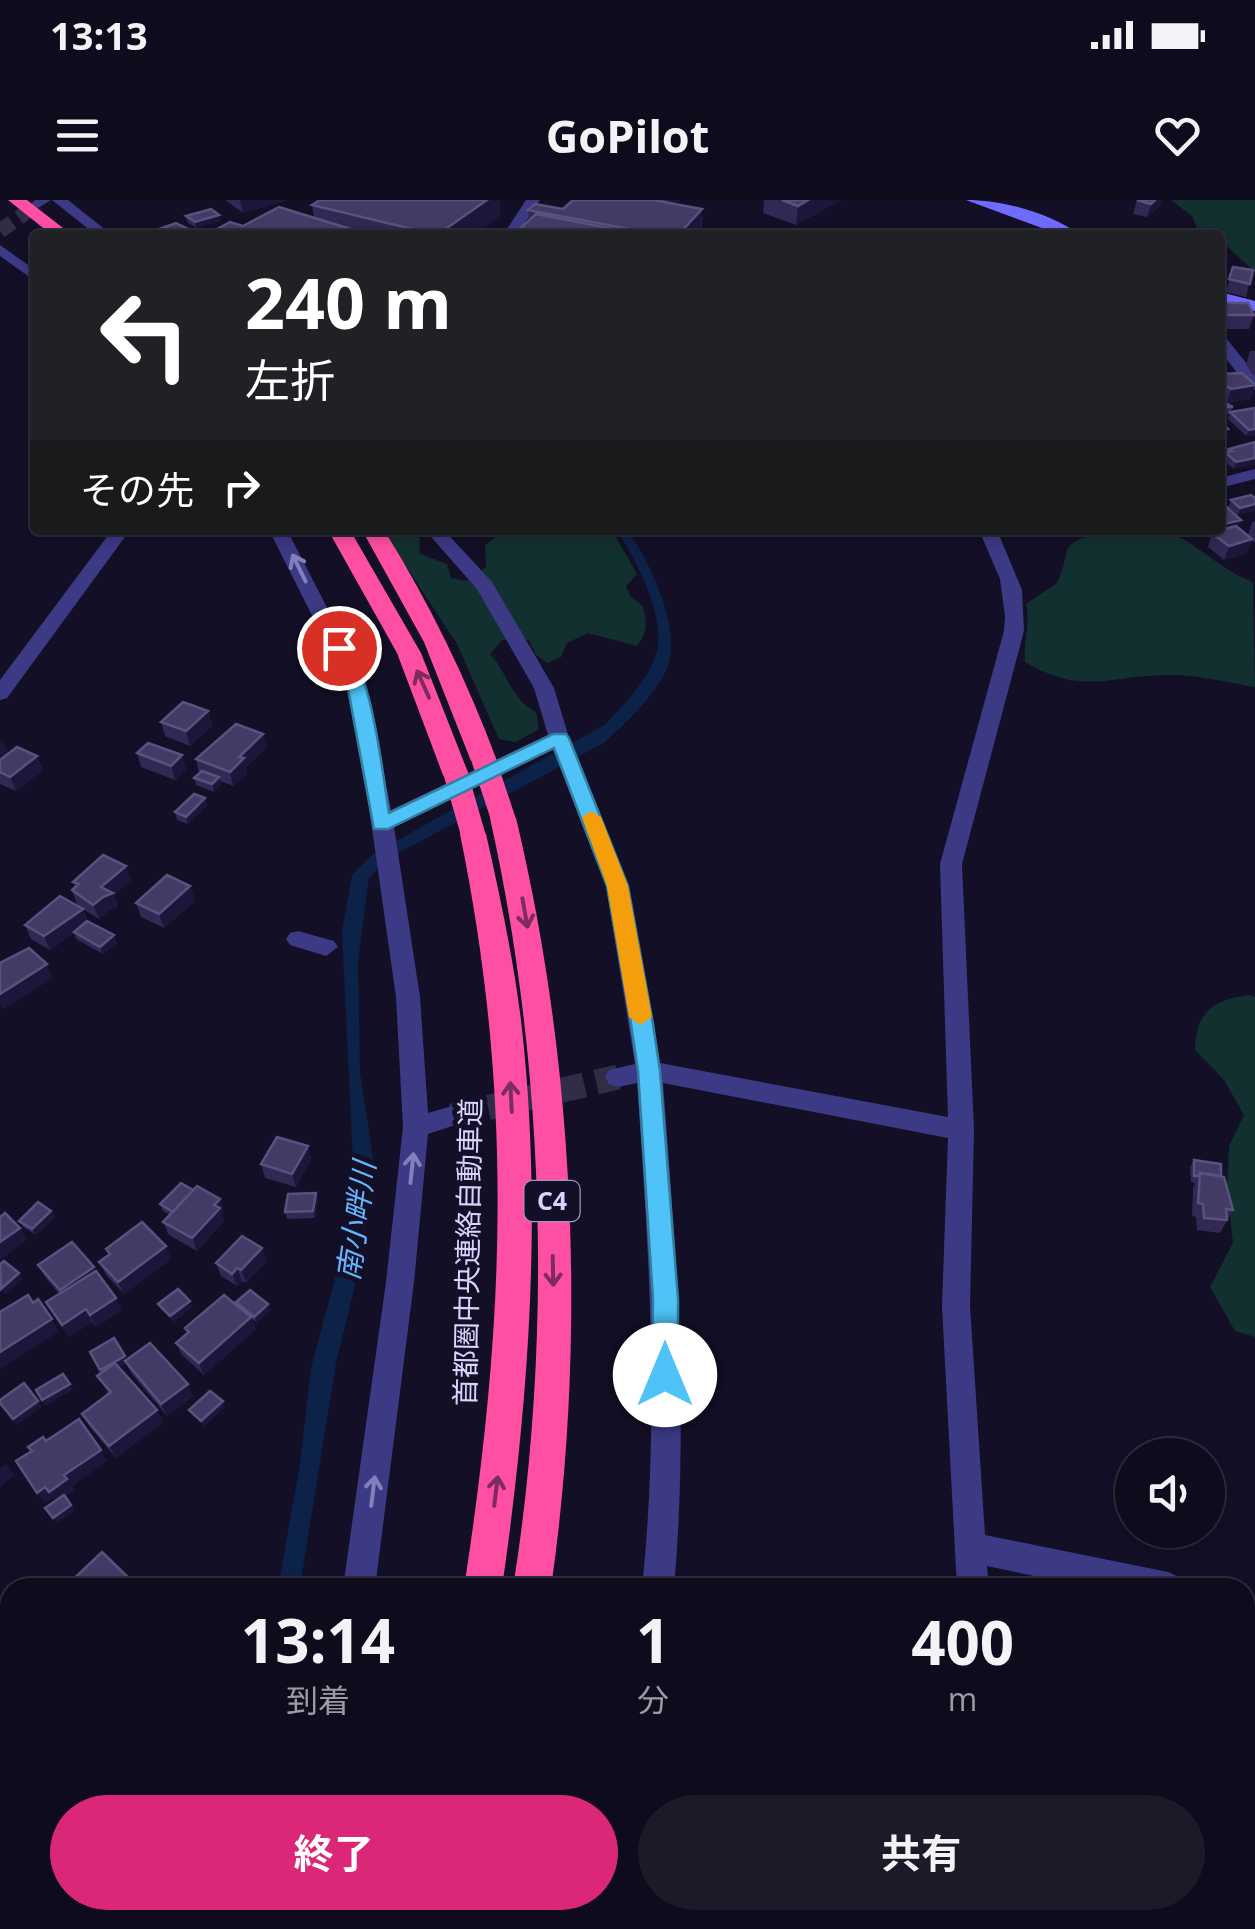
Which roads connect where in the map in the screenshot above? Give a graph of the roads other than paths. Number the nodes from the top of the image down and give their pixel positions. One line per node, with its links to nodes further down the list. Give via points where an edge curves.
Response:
1 (16, 200): 7 (highway)
2 (60, 200): 8 (street)
3 (534, 200): 9 (street)
4 (972, 200): 5 (main road)
5 (1015, 206): 10 (main road)
6 (0, 208): 11 (highway)
7 (55, 230)
8 (99, 230)
9 (513, 230)
10 (1063, 230)
11 (30, 232)
12 (0, 250): 13 (street)
13 (30, 273)
14 (1225, 298): 15 (main road)
15 (1255, 306)
16 (1225, 347): 17 (street)
17 (1255, 385)
18 (1255, 474): 19 (street)
19 (1225, 482)
20 (117, 535): 26 (street)
21 (281, 535): 28 (street, one-way to 21, via 356,683)
22 (342, 535): 38 (highway, 首都圏中央連絡自動車道 / C4, one-way to 22, bridge, via 504,1434 514,1179 503,976 473,834 434,710 410,653)
23 (376, 535): 39 (highway, C4, one-way to 39, bridge, via 440,646 484,761 504,818 536,972 548,1082 553,1293)
24 (439, 535): 27 (street, via 485,586 517,636 544,688)
25 (991, 535): 35 (street, via 1016,600 1012,644 952,864)
26 (0, 694)
27 (559, 738): 28 (street); 31 (street, via 618,886)
28 (381, 824): 34 (street, via 408,997)
29 (298, 939): 30 (street)
30 (326, 947)
31 (649, 1071): 32 (street); 35 (street); 40 (street, via 666,1299)
32 (618, 1077)
33 (452, 1116): 34 (street)
34 (416, 1126): 37 (street, one-way to 34)
35 (961, 1130): 36 (street, via 956,1306)
36 (972, 1548): 41 (street); 42 (street)
37 (360, 1578)
38 (484, 1578)
39 (533, 1578)
40 (659, 1578)
41 (973, 1578)
42 (1119, 1578)

